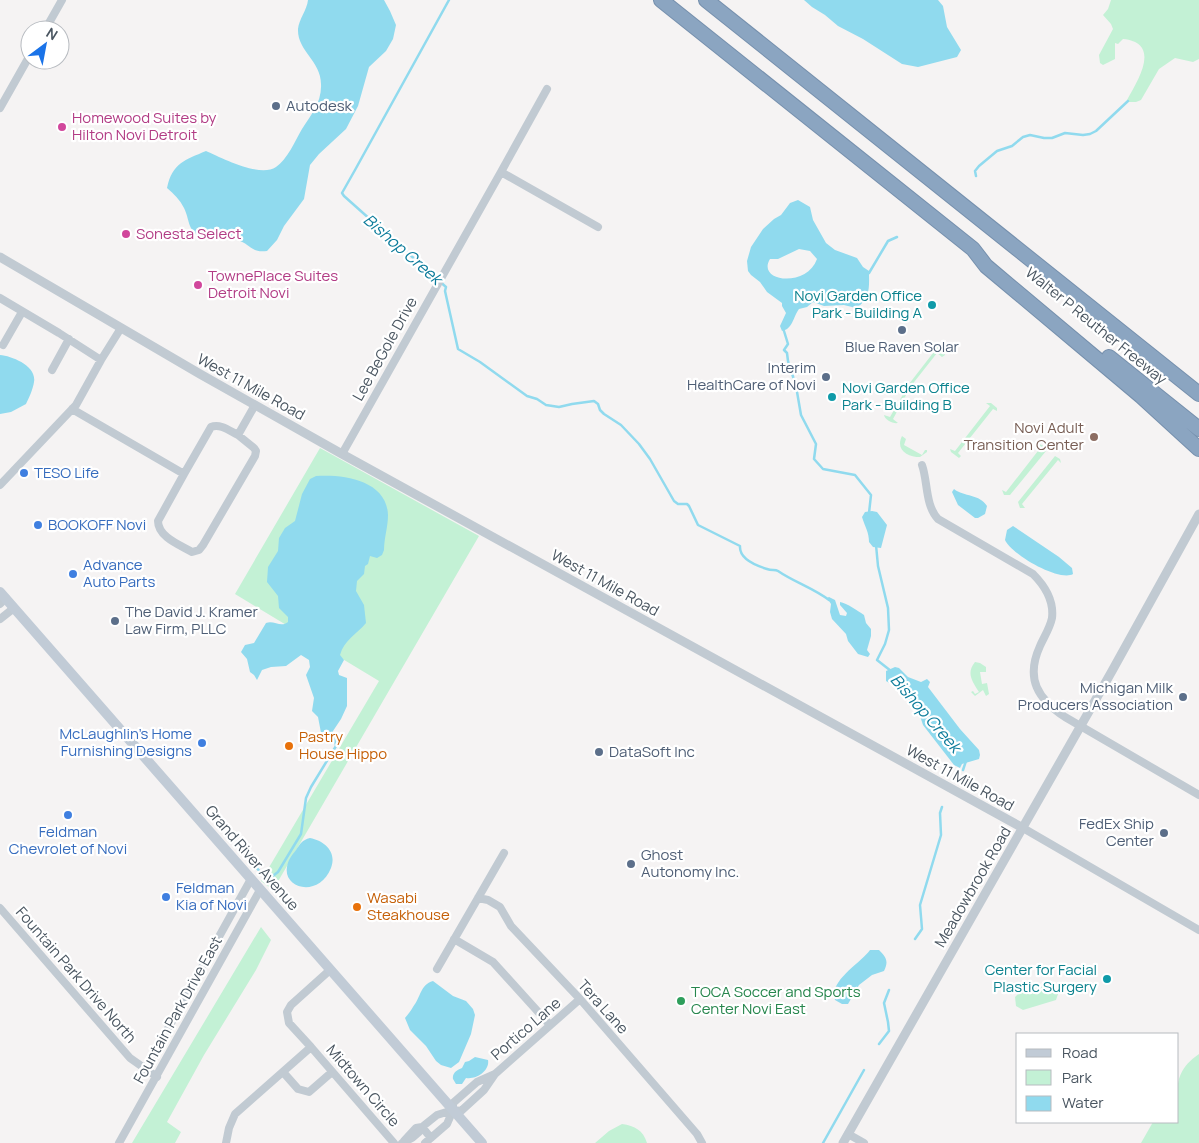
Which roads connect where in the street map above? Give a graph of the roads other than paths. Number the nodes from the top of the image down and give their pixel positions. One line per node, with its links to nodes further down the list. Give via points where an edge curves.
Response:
1 (62, 0): 4 (street)
2 (661, 0): 10 (highway)
3 (706, 0): 19 (highway)
4 (50, 20)
5 (22, 70): 7 (street)
6 (547, 89): 8 (street, Lee BeGole Drive)
7 (0, 108)
8 (500, 172): 9 (street); 25 (street, Lee BeGole Drive)
9 (598, 227)
10 (973, 249): 22 (highway, Walter P Reuther Freeway); 24 (highway, via 986,266)
11 (0, 257): 14 (street, West 11 Mile Road)
12 (0, 298): 13 (street)
13 (22, 312): 15 (street); 16 (street)
14 (121, 328): 17 (street); 20 (street, West 11 Mile Road)
15 (69, 339): 17 (street); 18 (street)
16 (4, 345)
17 (101, 360): 21 (street)
18 (52, 370)
19 (1199, 394)
20 (255, 405): 23 (street); 25 (street, West 11 Mile Road)
21 (72, 409): 27 (street); 28 (street)
22 (1199, 429)
23 (238, 435): 27 (street, via 220,426 211,427); 27 (street, via 256,451 203,545 192,552 162,534 158,527 158,521)
24 (1199, 449)
25 (342, 454): 35 (street, West 11 Mile Road)
26 (922, 465): 33 (street, via 930,506 938,519 1026,569 1045,587 1052,615 1034,662 1034,679 1050,707)
27 (184, 474)
28 (0, 485)
29 (1199, 514): 33 (street, Meadowbrook Road)
30 (2, 598): 31 (main road, Grand River Avenue)
31 (14, 608): 32 (street); 37 (main road, Grand River Avenue)
32 (0, 619)
33 (1081, 726): 34 (street); 35 (street, Meadowbrook Road)
34 (1199, 794)
35 (1023, 828): 41 (street, West 11 Mile Road); 55 (street, Meadowbrook Road)
36 (504, 853): 39 (street)
37 (250, 879): 38 (main road, Grand River Avenue); 48 (street, Fountain Park Drive East)
38 (260, 890): 43 (main road, Grand River Avenue); 52 (street, Fountain Park Drive East)
39 (478, 898): 42 (street); 45 (street, Tera Lane, via 500,907 511,926)
40 (0, 908): 48 (street, Fountain Park Drive North, via 130,1058)
41 (1199, 930)
42 (454, 938): 44 (street); 46 (street, via 493,962)
43 (330, 970): 47 (street, Midtown Circle, via 287,1012 289,1022); 53 (main road, Grand River Avenue)
44 (437, 970)
45 (580, 999): 46 (street, Portico Lane); 62 (street, Tera Lane)
46 (550, 1026): 51 (street, Portico Lane)
47 (311, 1047): 49 (street, Midtown Circle); 50 (street, Midtown Circle)
48 (145, 1070): 52 (street, Fountain Park Drive North)
49 (283, 1072): 50 (street, via 298,1090 309,1092); 58 (street, Midtown Circle, via 235,1114)
50 (332, 1072): 59 (street, Midtown Circle)
51 (496, 1074): 53 (street, via 484,1090); 53 (street, Portico Lane, via 477,1082 453,1102)
52 (157, 1077): 57 (street, Fountain Park Drive East)
53 (457, 1110): 54 (street, via 437,1115); 56 (street, via 447,1124); 61 (main road, Grand River Avenue)
54 (422, 1127): 56 (street); 60 (street)
55 (848, 1134): 63 (street, Meadowbrook Road); 64 (street)
56 (428, 1140)
57 (119, 1143)
58 (226, 1143)
59 (394, 1143)
60 (402, 1143)
61 (482, 1143)
62 (702, 1143)
63 (843, 1143)
64 (864, 1143)

